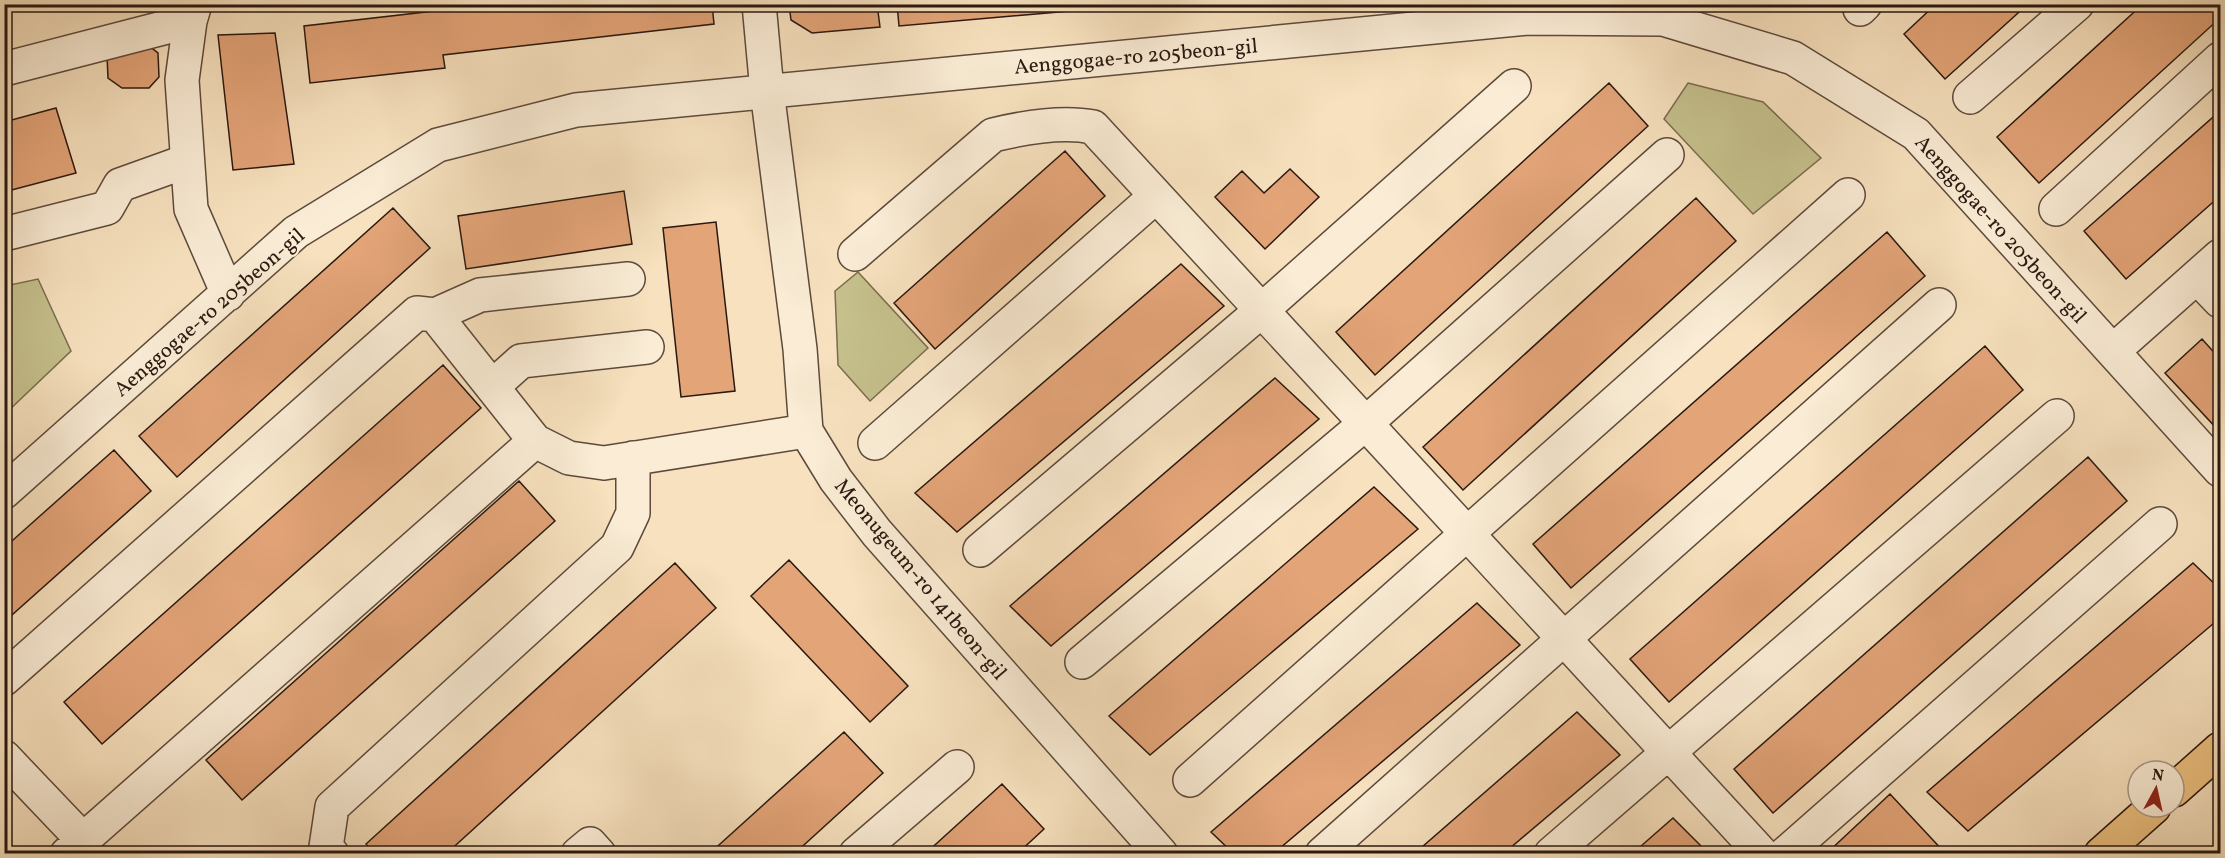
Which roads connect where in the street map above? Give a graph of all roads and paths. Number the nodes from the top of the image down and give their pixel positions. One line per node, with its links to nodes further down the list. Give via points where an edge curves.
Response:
1 (759, 4): 8 (street, Meonugeum-ro 141beon-gil)
2 (2077, 4): 9 (street)
3 (192, 13): 6 (street); 11 (street, via 182,80)
4 (1404, 17): 8 (street, Aenggogae-ro 205beon-gil); 25 (street, Aenggogae-ro 205beon-gil, via 1663,19 1793,58 1916,134)
5 (2220, 59): 14 (street)
6 (4, 69)
7 (1514, 86): 22 (street)
8 (768, 91): 19 (street, Aenggogae-ro 205beon-gil, via 576,110 438,145 296,232); 29 (street, Meonugeum-ro 141beon-gil)
9 (1970, 97)
10 (1666, 155): 28 (street)
11 (188, 161): 15 (street, via 120,185 107,208); 19 (street, via 191,209)
12 (1848, 195): 36 (street)
13 (1156, 196): 16 (street, via 1093,127 1076,124 1007,132 993,135); 22 (street); 31 (street)
14 (2056, 209)
15 (4, 234)
16 (855, 254)
17 (2209, 267): 20 (street); 25 (street)
18 (628, 279): 23 (street, via 480,295)
19 (228, 294): 34 (street, Aenggogae-ro 205beon-gil)
20 (2220, 301)
21 (1939, 305): 38 (street)
22 (1262, 310): 28 (street); 37 (street)
23 (435, 315): 26 (street); 40 (street, via 417,313)
24 (647, 347): 26 (street, via 521,361)
25 (2113, 351): 33 (street, Aenggogae-ro 205beon-gil)
26 (492, 387): 30 (street)
27 (2057, 416): 42 (street)
28 (1366, 423): 36 (street); 39 (street)
29 (807, 431): 32 (street); 53 (street, Meonugeum-ro 141beon-gil, via 836,480 877,533)
30 (535, 441): 32 (street, via 569,458 604,463); 48 (street)
31 (875, 443)
32 (633, 458): 49 (street, via 633,513 617,546 332,807 326,847)
33 (2220, 470)
34 (4, 492)
35 (2160, 524): 57 (street)
36 (1467, 534): 38 (street); 46 (street)
37 (980, 550)
38 (1564, 639): 42 (street); 54 (street)
39 (1082, 662)
40 (4, 679)
41 (2220, 749): 45 (main road)
42 (1668, 752): 55 (street); 56 (street)
43 (4, 757): 48 (street)
44 (957, 767): 52 (street)
45 (2186, 779)
46 (1190, 780)
47 (2140, 819): 58 (main road)
48 (75, 847)
49 (332, 854)
50 (578, 854): 51 (street, via 590,844)
51 (599, 854)
52 (856, 854)
53 (1161, 854)
54 (1322, 854)
55 (1551, 854)
56 (1762, 854)
57 (1785, 854)
58 (2101, 854)

